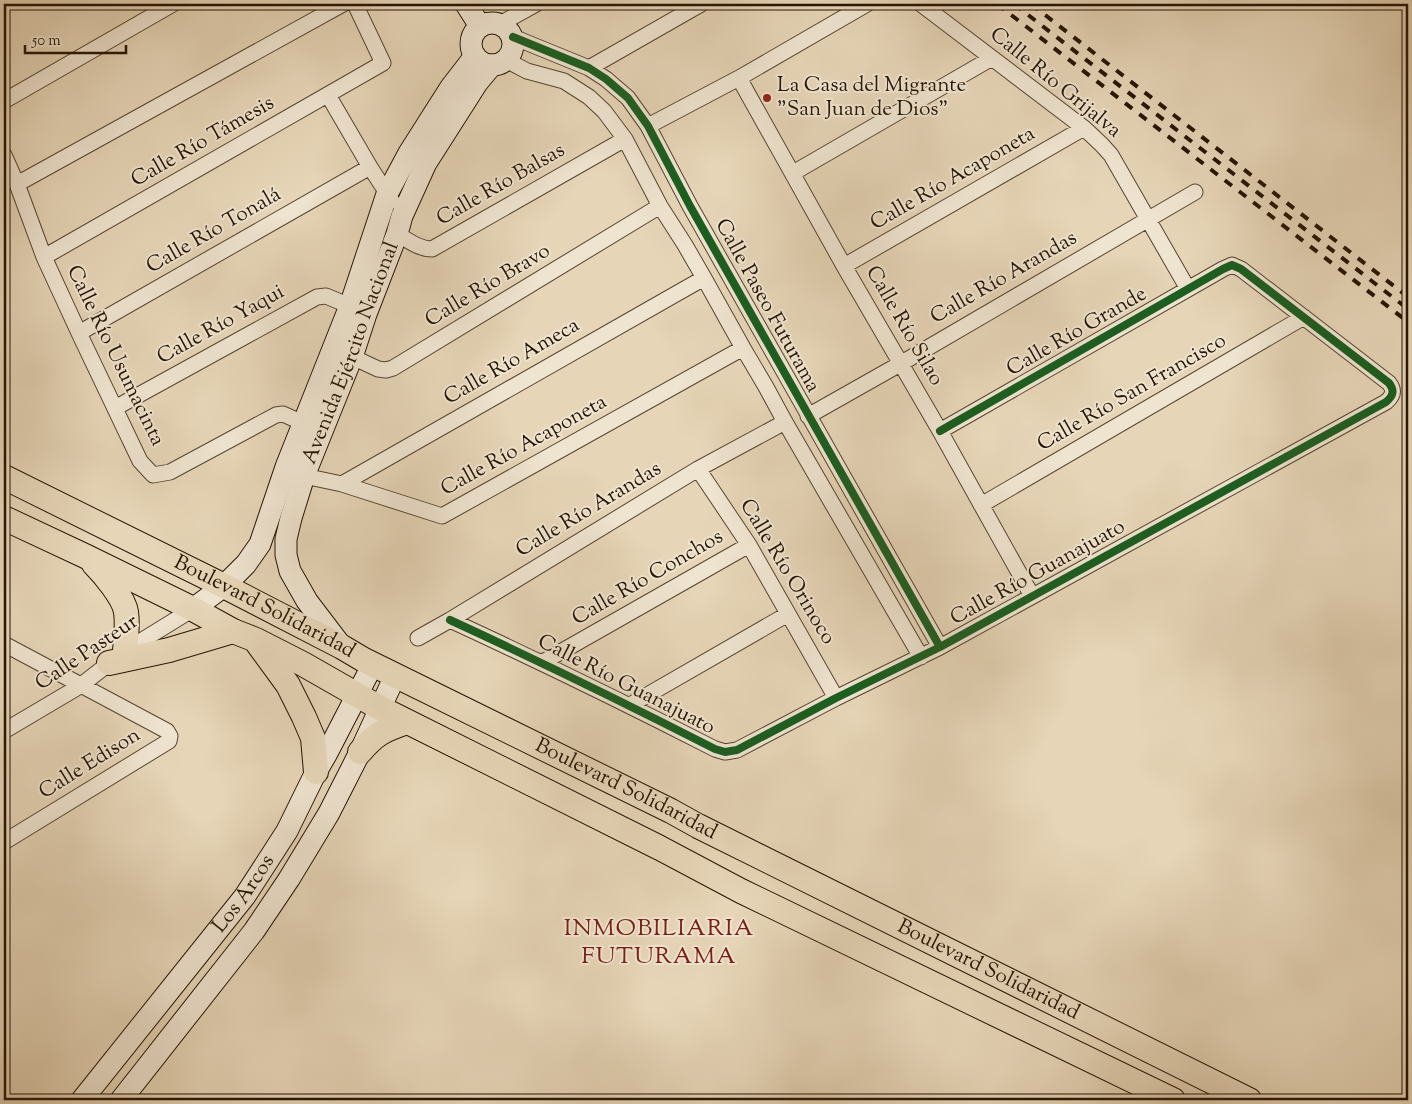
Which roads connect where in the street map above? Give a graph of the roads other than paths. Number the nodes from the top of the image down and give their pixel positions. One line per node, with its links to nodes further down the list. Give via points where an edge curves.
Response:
1 (173, 4): 15 (street)
2 (343, 4): 22 (street)
3 (355, 4): 14 (street, Calle Río Támesis, via 383,63)
4 (466, 4): 9 (main road)
5 (536, 4): 9 (street)
6 (701, 4): 12 (street)
7 (868, 4): 13 (street)
8 (921, 4): 10 (street, Calle Río Grijalva)
9 (497, 23): 11 (main road, via 514,45 511,53); 11 (main road, via 475,31 471,44); 12 (street, Calle Paseo Futurama)
10 (992, 58): 17 (street, Calle Río Grijalva); 21 (street)
11 (491, 60): 18 (street, Calle Paseo Futurama, via 564,81 604,111); 24 (main road, Avenida Ejército Nacional, via 451,87); 27 (main road, Avenida Ejército Nacional, via 426,163)
12 (589, 68): 16 (street, Calle Paseo Futurama, via 628,98)
13 (738, 78): 16 (street); 21 (street, Calle Río Silao)
14 (328, 95): 20 (street); 30 (street, Calle Río Támesis)
15 (4, 101)
16 (648, 126): 28 (street, Calle Paseo Futurama)
17 (1084, 128): 26 (street, Calle Río Grijalva, via 1111,155); 31 (street, Calle Río Acaponeta)
18 (625, 139): 25 (street, Calle Paseo Futurama); 27 (street, Calle Río Balsas, via 432,249 419,246)
19 (4, 155): 22 (street, Calle Río Usumacinta)
20 (370, 167): 24 (street); 37 (street, Calle Río Tonalá)
21 (793, 173): 31 (street, Calle Río Silao)
22 (17, 184): 30 (street, Calle Río Usumacinta)
23 (1195, 192): 26 (street, Calle Río Arandas)
24 (387, 194): 27 (street); 35 (main road, Avenida Ejército Nacional)
25 (660, 206): 29 (street, Calle Paseo Futurama); 39 (street, Calle Río Bravo, via 393,368 378,369)
26 (1148, 219): 34 (street, Calle Río Grijalva); 40 (street, Calle Río Arandas)
27 (400, 225): 39 (main road, Avenida Ejército Nacional, via 366,314)
28 (706, 235): 29 (street); 41 (street, Calle Paseo Futurama)
29 (685, 245): 33 (street, Calle Paseo Futurama)
30 (44, 257): 37 (street, Calle Río Usumacinta)
31 (844, 266): 40 (street, Calle Río Silao)
32 (1232, 266): 34 (street, Calle Río Grande); 36 (street, Calle Río Guanajuato, via 1241,269)
33 (704, 278): 38 (street, Calle Paseo Futurama); 53 (street, Calle Río Ameca)
34 (1188, 289): 47 (street, Calle Río Grande)
35 (350, 306): 39 (main road, Avenida Ejército Nacional); 43 (street, Calle Río Yaqui, via 326,296 318,297)
36 (1304, 318): 54 (street, Calle Río San Francisco); 59 (street, Calle Río Guanajuato, via 1389,383 1393,393 1391,398)
37 (78, 333): 43 (street, Calle Río Usumacinta)
38 (743, 348): 42 (street, Calle Paseo Futurama); 53 (street, Calle Río Acaponeta, via 442,516)
39 (343, 352): 46 (main road, Avenida Ejército Nacional); 51 (main road, Avenida Ejército Nacional)
40 (900, 364): 44 (street, Calle Río Arandas); 47 (street, Calle Río Silao)
41 (786, 376): 42 (street); 44 (street, Calle Paseo Futurama)
42 (766, 387): 45 (street, Calle Paseo Futurama)
43 (115, 408): 46 (street, Calle Río Usumacinta, via 140,460 153,475 170,472 276,415 283,414)
44 (808, 416): 48 (street, Calle Paseo Futurama)
45 (785, 422): 49 (street, Calle Paseo Futurama); 50 (street, Calle Río Arandas)
46 (303, 423): 51 (main road, Avenida Ejército Nacional)
47 (940, 431): 54 (street, Calle Río Silao)
48 (819, 434): 49 (street); 68 (street, Calle Paseo Futurama)
49 (798, 444): 70 (street, Calle Paseo Futurama)
50 (698, 469): 56 (street, Calle Río Orinoco); 62 (street, Calle Río Arandas)
51 (295, 472): 53 (street, Calle Río Acaponeta); 58 (main road, Avenida Ejército Nacional, via 260,544); 67 (main road, Avenida Ejército Nacional, via 286,539 290,571)
52 (4, 477): 58 (highway, Boulevard Solidaridad)
53 (342, 484)
54 (981, 505): 59 (street, Calle Río Silao)
55 (4, 518): 57 (highway, Boulevard Solidaridad)
56 (749, 545): 61 (street, Calle Río Orinoco); 71 (street, Calle Río Conchos)
57 (85, 556): 60 (highway, Boulevard Solidaridad); 69 (highway, via 105,575 126,610 127,629)
58 (224, 586): 60 (main road, Avenida Ejército Nacional); 67 (highway, Boulevard Solidaridad)
59 (1032, 596): 68 (street, Calle Río Guanajuato)
60 (193, 609): 63 (highway, Boulevard Solidaridad); 69 (street, Calle Pasteur)
61 (788, 614): 76 (street, Calle Río Orinoco); 77 (street)
62 (450, 620): 64 (street, Calle Río Arandas); 71 (street, Calle Río Guanajuato)
63 (234, 631): 65 (highway, Boulevard Solidaridad); 69 (highway, via 170,650)
64 (418, 638)
65 (256, 640): 75 (highway, Boulevard Solidaridad); 82 (highway, via 288,685 304,717 313,738)
66 (4, 644): 74 (street)
67 (342, 647): 72 (highway, Boulevard Solidaridad)
68 (940, 647): 70 (street, Calle Río Guanajuato)
69 (117, 657): 74 (street, Calle Pasteur)
70 (921, 657): 76 (street, Calle Río Guanajuato)
71 (543, 662): 77 (street, Calle Río Guanajuato)
72 (373, 664): 73 (highway, Boulevard Solidaridad); 75 (main road, Los Arcos)
73 (395, 676): 78 (main road, Los Arcos); 84 (highway, Boulevard Solidaridad)
74 (80, 686): 80 (street, Calle Pasteur); 85 (street, Calle Edison, via 167,731 169,740)
75 (356, 696): 78 (highway, Boulevard Solidaridad); 82 (main road, Los Arcos)
76 (836, 698): 77 (street, Calle Río Guanajuato, via 737,750 725,752 715,750)
77 (630, 705)
78 (380, 708): 79 (highway, Boulevard Solidaridad); 81 (main road, Los Arcos)
79 (407, 722): 81 (highway, via 372,738); 83 (highway, Boulevard Solidaridad)
80 (4, 731)
81 (360, 752): 87 (main road, Los Arcos, via 329,813 254,931)
82 (316, 772): 86 (main road, Los Arcos, via 287,831 245,896)
83 (519, 776): 84 (highway, via 556,785 649,829 664,827); 88 (highway, Boulevard Solidaridad, via 741,891)
84 (671, 812): 89 (highway, Boulevard Solidaridad)
85 (4, 842)
86 (82, 1100)
87 (121, 1100)
88 (1173, 1100)
89 (1249, 1100)

